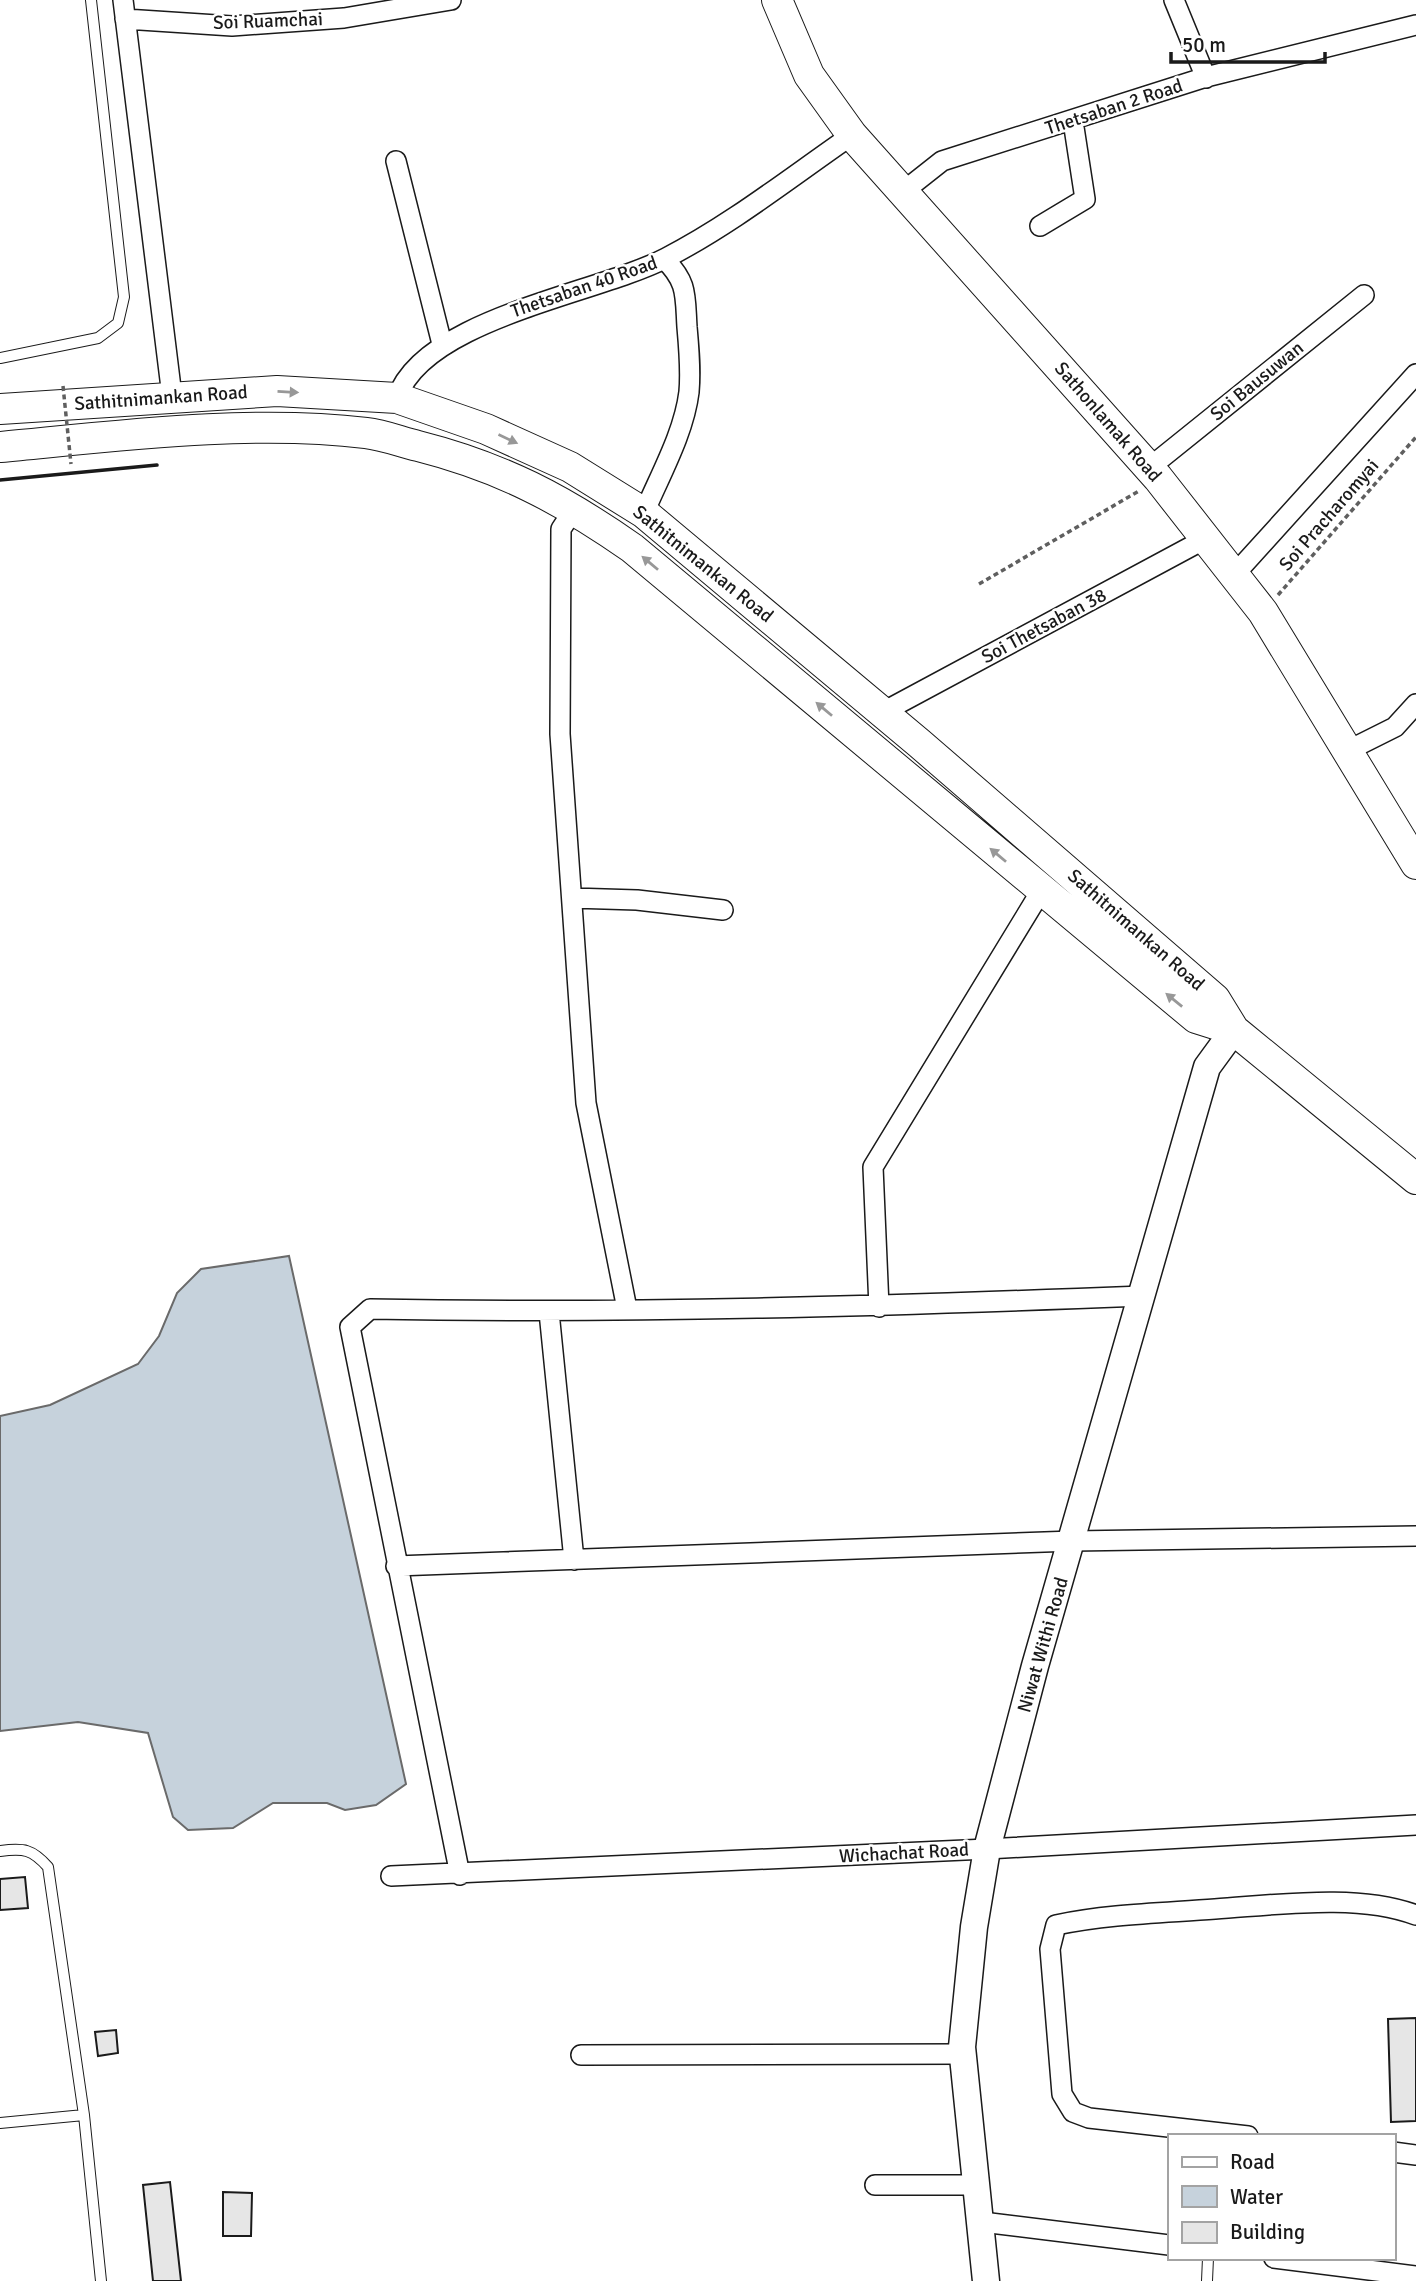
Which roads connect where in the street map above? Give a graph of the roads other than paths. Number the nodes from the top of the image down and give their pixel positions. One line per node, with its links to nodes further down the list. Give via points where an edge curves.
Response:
1 (91, 0): 16 (lane, via 124,297 118,323 98,338)
2 (450, 0): 5 (street, Soi Ruamchai, via 344,18 232,26)
3 (777, 0): 9 (main road, Sathonlamak Road, via 809,75)
4 (1174, 0): 7 (street)
5 (124, 9): 18 (street)
6 (1416, 25): 7 (street, Thetsaban 2 Road)
7 (1206, 78): 8 (street, Thetsaban 2 Road)
8 (1073, 121): 11 (street, Thetsaban 2 Road, via 942,161); 12 (street, via 1085,199)
9 (852, 135): 11 (main road, Sathonlamak Road); 13 (street, Thetsaban 40 Road, via 708,235)
10 (396, 161): 15 (street)
11 (904, 191): 22 (main road, Sathonlamak Road)
12 (1040, 226)
13 (664, 259): 15 (street, Thetsaban 40 Road, via 582,292 491,319); 24 (street, via 679,274 684,290 688,394)
14 (1364, 295): 22 (street, Soi Bausuwan)
15 (442, 344): 19 (street, Thetsaban 40 Road, via 402,382)
16 (0, 358)
17 (1416, 374): 26 (street)
18 (172, 396): 19 (main road, Sathitnimankan Road, one-way to 19, via 277,391); 20 (main road, Sathitnimankan Road)
19 (397, 398): 24 (main road, Sathitnimankan Road, one-way to 24, via 486,429 570,467)
20 (0, 405)
21 (0, 447): 23 (main road, Sathitnimankan Road, via 269,429 368,433 470,459)
22 (1154, 473): 25 (main road, Sathonlamak Road)
23 (575, 508): 31 (main road, Sathitnimankan Road, one-way to 23, via 632,548); 32 (street, via 561,529 559,635 560,734)
24 (644, 513): 28 (main road, Sathitnimankan Road)
25 (1205, 539): 26 (main road, Sathonlamak Road); 28 (street, Soi Thetsaban 38)
26 (1234, 575): 29 (main road, Sathonlamak Road, via 1263,612)
27 (1416, 704): 29 (street, via 1395,727)
28 (883, 712): 34 (main road, Sathitnimankan Road, via 1215,999)
29 (1347, 751): 30 (main road, Sathonlamak Road)
30 (1416, 864)
31 (1041, 891): 34 (main road, Sathitnimankan Road, one-way to 31, via 1196,1018); 37 (street, via 873,1167)
32 (572, 898): 33 (street); 38 (street, via 586,1103)
33 (723, 910)
34 (1234, 1030): 35 (main road, Sathitnimankan Road); 36 (main road, Niwat Withi Road, via 1208,1067)
35 (1416, 1179)
36 (1143, 1296): 37 (street); 41 (main road, Niwat Withi Road)
37 (879, 1307): 38 (street)
38 (627, 1309): 39 (street)
39 (549, 1312): 42 (street); 43 (street, via 370,1309 350,1327)
40 (1416, 1536): 41 (street)
41 (1073, 1542): 42 (street); 45 (main road, Niwat Withi Road)
42 (574, 1560): 43 (street)
43 (396, 1566): 47 (street)
44 (1416, 1825): 45 (street, Wichachat Road)
45 (986, 1849): 47 (street, Wichachat Road); 50 (main road, Niwat Withi Road)
46 (0, 1851): 52 (lane, via 36,1853 48,1867)
47 (460, 1875): 48 (street, Wichachat Road)
48 (391, 1876)
49 (1416, 1915): 54 (street, via 1390,1905 1288,1905 1095,1917 1056,1925 1050,1949 1062,2094 1073,2112 1089,2118)
50 (963, 2054): 51 (street); 58 (main road, Niwat Withi Road)
51 (581, 2055)
52 (83, 2115): 53 (lane); 64 (lane)
53 (0, 2123)
54 (1230, 2134)
55 (1395, 2152): 56 (street)
56 (1416, 2155)
57 (875, 2185): 58 (street)
58 (978, 2185): 59 (main road, Niwat Withi Road)
59 (982, 2222): 60 (street); 65 (main road, Niwat Withi Road)
60 (1168, 2245)
61 (1208, 2260): 66 (lane)
62 (1290, 2260): 63 (street)
63 (1416, 2276)
64 (101, 2281)
65 (986, 2281)
66 (1207, 2281)

